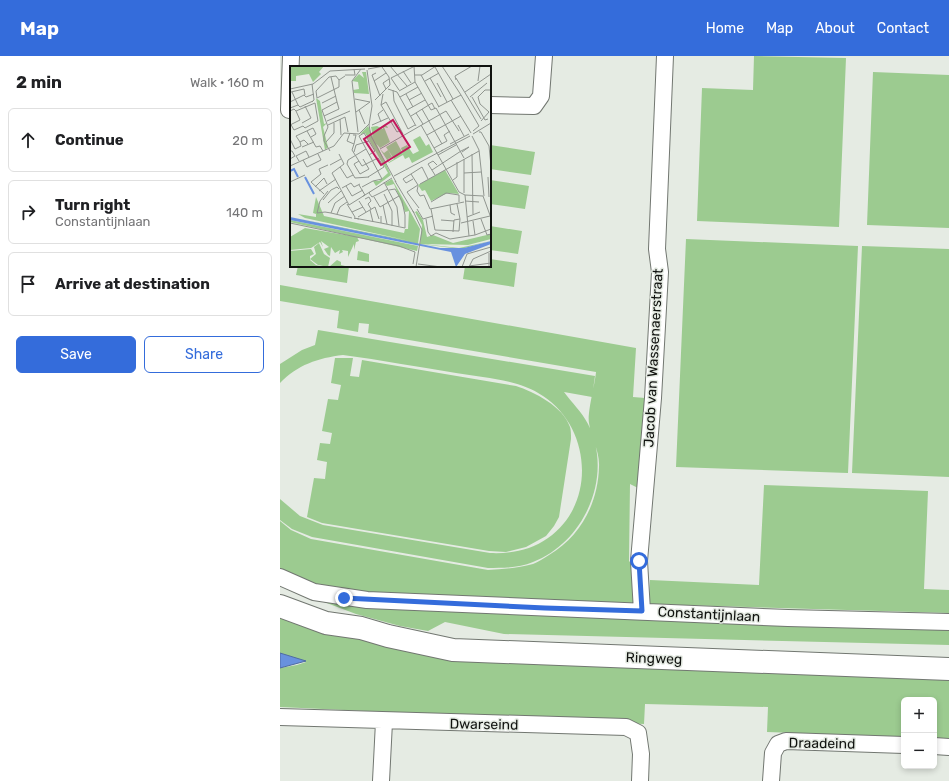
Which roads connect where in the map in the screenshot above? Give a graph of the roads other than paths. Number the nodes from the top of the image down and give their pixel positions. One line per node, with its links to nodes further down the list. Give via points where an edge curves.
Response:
1 (291, 56): 4 (street)
2 (544, 56): 6 (street, via 541,96 534,106)
3 (665, 56): 11 (street, Jacob van Wassenaerstraat, via 657,250 660,272 653,398 639,561)
4 (290, 66)
5 (290, 70): 7 (street)
6 (491, 105)
7 (287, 110)
8 (280, 577): 11 (street, Constantijnlaan, via 314,592 367,600)
9 (280, 592): 13 (main road, Ringweg, via 330,612)
10 (280, 606): 13 (main road, Ringweg, via 326,623)
11 (642, 611): 12 (street, Constantijnlaan)
12 (949, 622)
13 (361, 628): 14 (main road, Ringweg, via 453,650)
14 (949, 669)
15 (280, 717): 16 (street, Dwarseind)
16 (384, 722): 20 (street); 21 (street, Dwarseind, via 626,727 638,733 641,754)
17 (901, 745): 22 (street, Draadeind, via 786,741 778,744 773,753)
18 (937, 746): 19 (street)
19 (949, 747)
20 (381, 781)
21 (640, 781)
22 (771, 781)

